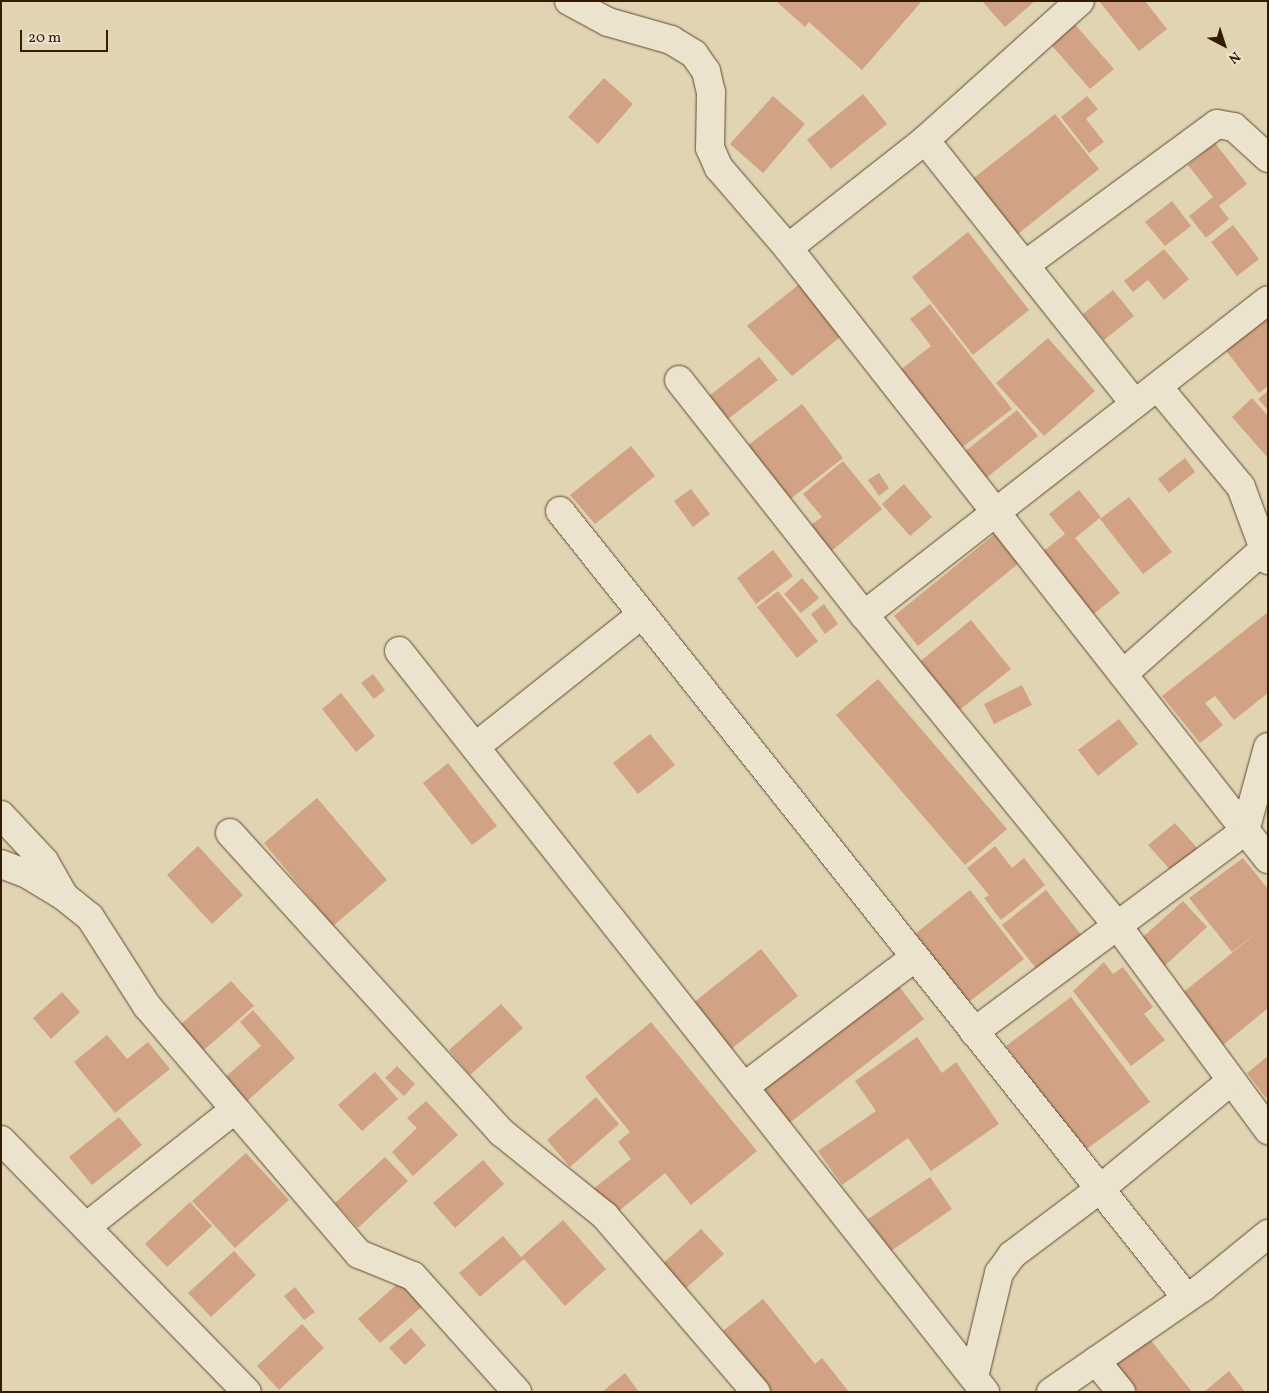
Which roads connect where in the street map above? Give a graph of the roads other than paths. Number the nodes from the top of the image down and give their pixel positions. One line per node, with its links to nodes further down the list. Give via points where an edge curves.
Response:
1 (569, 1): 5 (street, via 608,22 671,40 694,54 706,70 711,92 710,148 719,168)
2 (1080, 1): 3 (street)
3 (925, 140): 5 (street); 6 (street)
4 (1268, 158): 6 (street, via 1234,127 1217,124)
5 (788, 248): 12 (street)
6 (1024, 265): 10 (street)
7 (1268, 300): 9 (street)
8 (679, 380): 15 (street)
9 (1158, 386): 10 (street); 13 (street, via 1241,487)
10 (1135, 404): 12 (street)
11 (560, 511): 14 (street)
12 (996, 513): 15 (street); 17 (street)
13 (1266, 555): 17 (street)
14 (642, 614): 18 (street); 27 (street)
15 (864, 615): 26 (street)
16 (399, 651): 18 (street)
17 (1123, 674): 21 (street)
18 (475, 747): 30 (street)
19 (1268, 747): 21 (street)
20 (1, 815): 25 (street, via 44,861)
21 (1245, 831): 23 (street); 26 (street)
22 (230, 833): 42 (street, via 501,1132 605,1216)
23 (1268, 859)
24 (1, 864): 25 (street, via 29,875)
25 (65, 897): 31 (street, via 90,917 147,1006)
26 (1117, 925): 28 (street); 29 (street)
27 (915, 957): 28 (street); 30 (street)
28 (974, 1032): 34 (street)
29 (1230, 1082): 32 (street); 34 (street)
30 (744, 1086): 39 (street)
31 (234, 1110): 35 (street); 41 (street, via 359,1254 412,1276)
32 (1268, 1130)
33 (1, 1140): 35 (street)
34 (1100, 1189): 37 (street); 39 (street, via 1023,1245 1004,1264 995,1288)
35 (86, 1227): 40 (street)
36 (1268, 1234): 37 (street)
37 (1187, 1298): 38 (street)
38 (1096, 1361): 43 (street); 44 (street)
39 (980, 1385)
40 (246, 1392)
41 (517, 1392)
42 (756, 1392)
43 (1051, 1392)
44 (1121, 1392)

